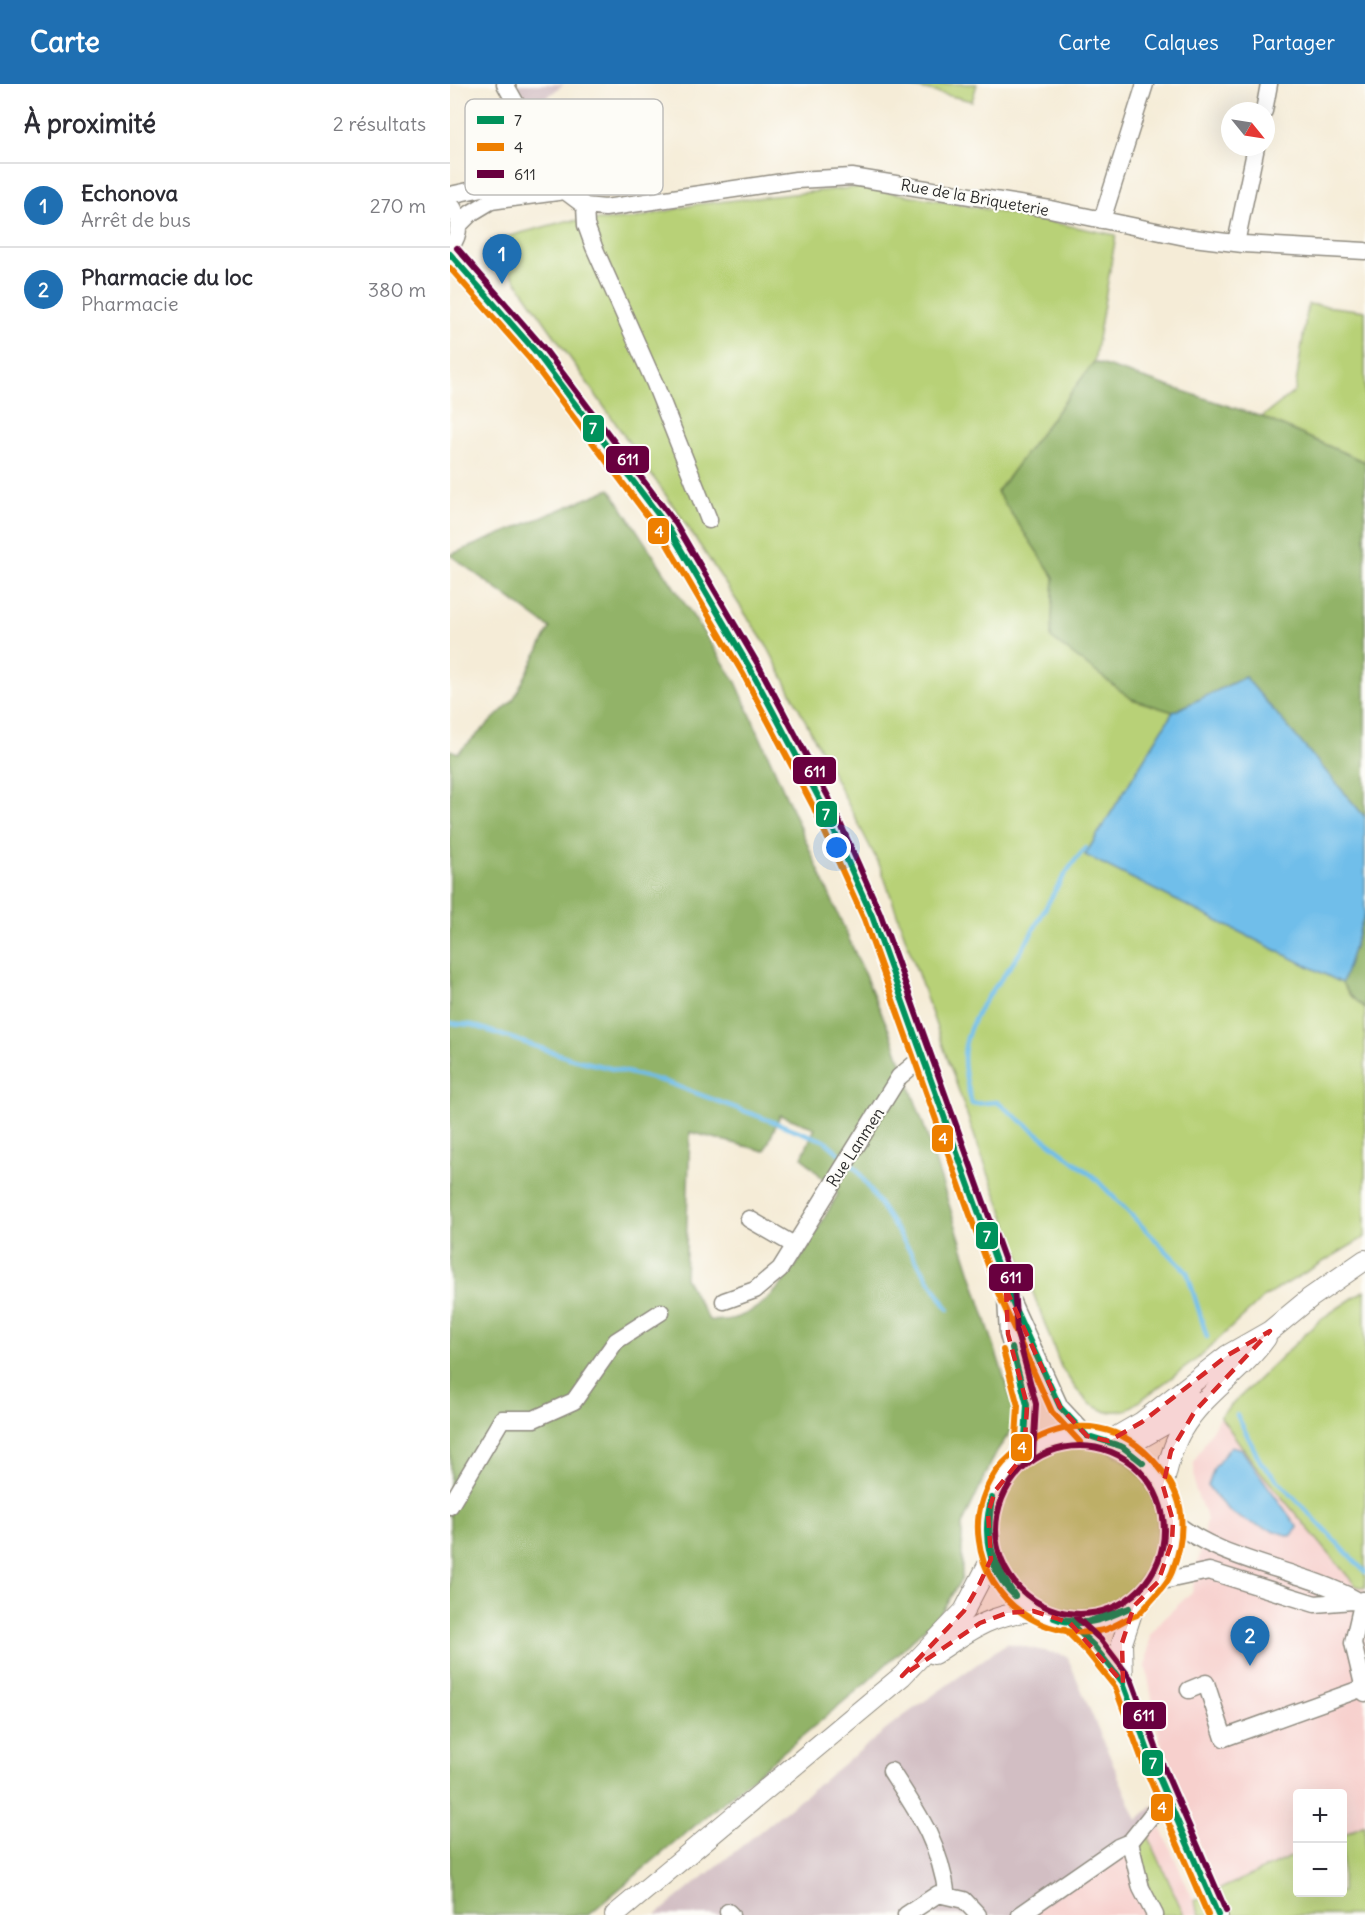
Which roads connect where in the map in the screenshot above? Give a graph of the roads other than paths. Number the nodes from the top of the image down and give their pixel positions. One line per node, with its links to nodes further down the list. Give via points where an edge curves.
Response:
1 (505, 84): 4 (street)
2 (1144, 84): 13 (street)
3 (1269, 84): 5 (street)
4 (513, 99)
5 (1266, 102)
6 (1254, 156): 15 (street)
7 (465, 192): 8 (street)
8 (450, 195)
9 (535, 195): 14 (street, via 491,201)
10 (570, 195): 12 (street)
11 (450, 203): 14 (street)
12 (585, 206): 13 (street, Rue de la Briqueterie, via 605,208 796,180 852,177); 19 (street, via 586,225 594,247 656,384)
13 (1102, 220): 15 (street, Rue de la Briqueterie)
14 (458, 226): 16 (street)
15 (1236, 243): 17 (street, Rue de la Briqueterie)
16 (450, 248)
17 (1365, 251)
18 (450, 254): 20 (street, via 536,352 669,529 751,670 821,802 872,916)
19 (709, 520)
20 (924, 1056): 22 (street, Rue Lanmen, via 898,1077); 24 (street)
21 (749, 1219): 22 (street)
22 (794, 1245): 25 (street, Rue Lanmen, via 780,1269 755,1290)
23 (1365, 1260): 27 (main road)
24 (1006, 1289): 28 (street, via 1060,1407); 30 (street, via 1008,1334 1027,1405)
25 (724, 1301)
26 (661, 1312): 32 (street, via 616,1341 574,1401 534,1419 502,1419)
27 (1270, 1331): 29 (main road, via 1246,1344); 31 (main road, via 1182,1429 1171,1451)
28 (1087, 1436): 29 (main road); 30 (main road, via 1054,1440)
29 (1117, 1444): 31 (main road, via 1140,1458)
30 (1024, 1455): 34 (main road, via 1007,1471 988,1513 986,1536)
31 (1163, 1486): 33 (main road)
32 (450, 1506)
33 (1173, 1521): 35 (main road, via 1167,1563); 36 (street, via 1207,1544 1327,1584)
34 (991, 1559): 38 (main road, via 1000,1579); 40 (main road, via 964,1611)
35 (1158, 1582): 36 (street, via 1209,1571 1315,1604); 37 (main road)
36 (1361, 1600): 43 (street, via 1353,1643)
37 (1134, 1606): 39 (main road, via 1104,1620); 41 (main road, via 1122,1643)
38 (1033, 1611): 39 (main road); 40 (main road, via 1007,1613 980,1623)
39 (1070, 1623): 41 (main road)
40 (902, 1676): 48 (main road)
41 (1123, 1683): 45 (main road)
42 (1189, 1690): 43 (street, via 1206,1683 1224,1738)
43 (1364, 1691)
44 (891, 1771): 47 (street, via 928,1828 944,1872)
45 (1166, 1797): 46 (street); 53 (main road)
46 (1133, 1837): 51 (street); 52 (street, via 1141,1888)
47 (947, 1896): 49 (street, via 938,1894); 50 (street, via 964,1900)
48 (615, 1915)
49 (906, 1915)
50 (978, 1915)
51 (1020, 1915)
52 (1155, 1915)
53 (1218, 1915)

